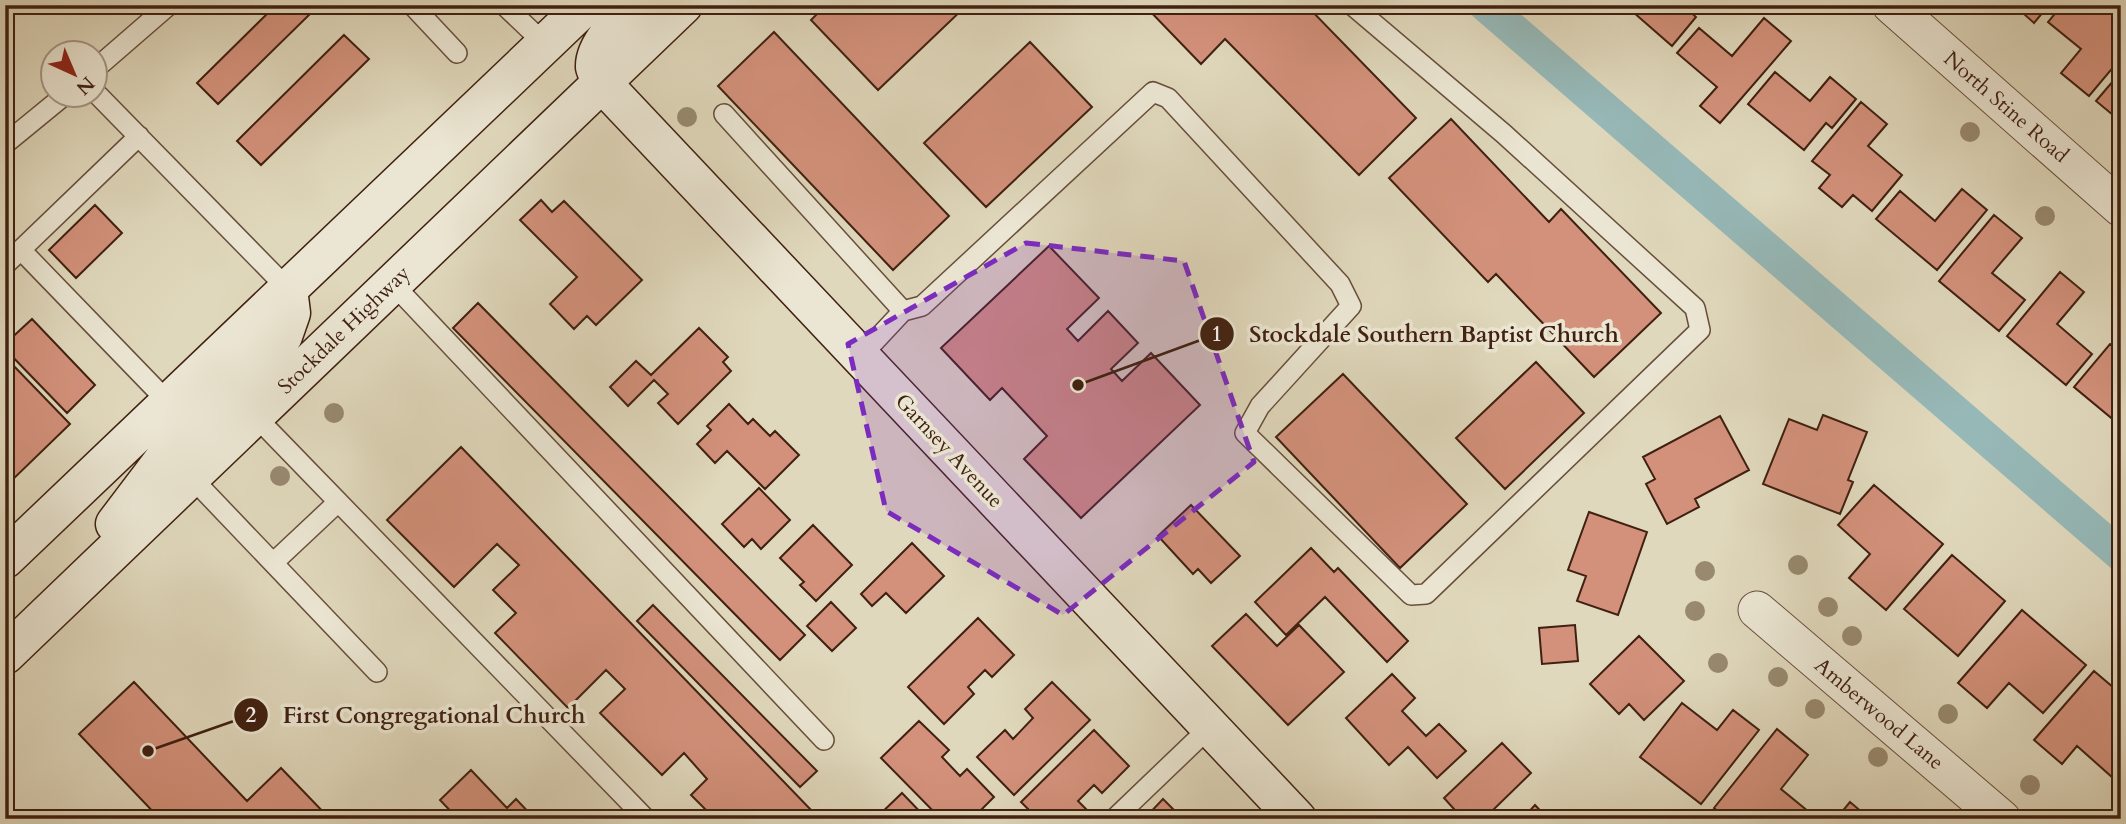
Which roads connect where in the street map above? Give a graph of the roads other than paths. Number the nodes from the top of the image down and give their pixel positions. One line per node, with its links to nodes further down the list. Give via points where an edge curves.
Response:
1 (169, 5): 11 (lane)
2 (412, 5): 10 (lane)
3 (504, 5): 9 (lane)
4 (586, 5): 9 (main road)
5 (636, 5): 12 (main road, via 597,55 595,68)
6 (683, 5): 12 (main road, Stockdale Highway)
7 (1352, 5): 23 (lane, via 1504,134 1695,309 1700,330 1426,594 1411,595 1245,433 1260,406 1351,306 1340,284 1168,97 1153,92 922,306)
8 (1891, 5): 18 (street, North Stine Road)
9 (545, 44): 22 (main road)
10 (457, 53)
11 (108, 58)
12 (602, 83): 21 (main road, Stockdale Highway); 24 (main road, Garnsey Avenue)
13 (108, 105): 16 (lane)
14 (48, 108): 17 (lane)
15 (724, 114): 23 (lane)
16 (139, 136): 19 (lane); 22 (lane)
17 (5, 144)
18 (2121, 208)
19 (21, 250): 20 (lane); 25 (lane)
20 (5, 265)
21 (392, 283): 26 (main road, Stockdale Highway); 36 (lane)
22 (288, 289): 25 (main road); 31 (main road, via 291,313 283,336 168,454)
23 (903, 311): 24 (lane)
24 (860, 357): 35 (main road, Garnsey Avenue)
25 (169, 403): 29 (main road)
26 (255, 416): 27 (main road, Stockdale Highway); 28 (lane)
27 (190, 476): 30 (lane); 31 (main road, Stockdale Highway)
28 (338, 502): 30 (lane); 37 (lane)
29 (5, 559)
30 (273, 563): 34 (lane)
31 (75, 588): 33 (main road, Stockdale Highway)
32 (1757, 610): 40 (street, Amberwood Lane)
33 (5, 655)
34 (377, 672)
35 (1210, 727): 38 (lane); 39 (main road, Garnsey Avenue)
36 (824, 740)
37 (646, 819)
38 (1114, 819)
39 (1297, 819)
40 (2002, 819)

